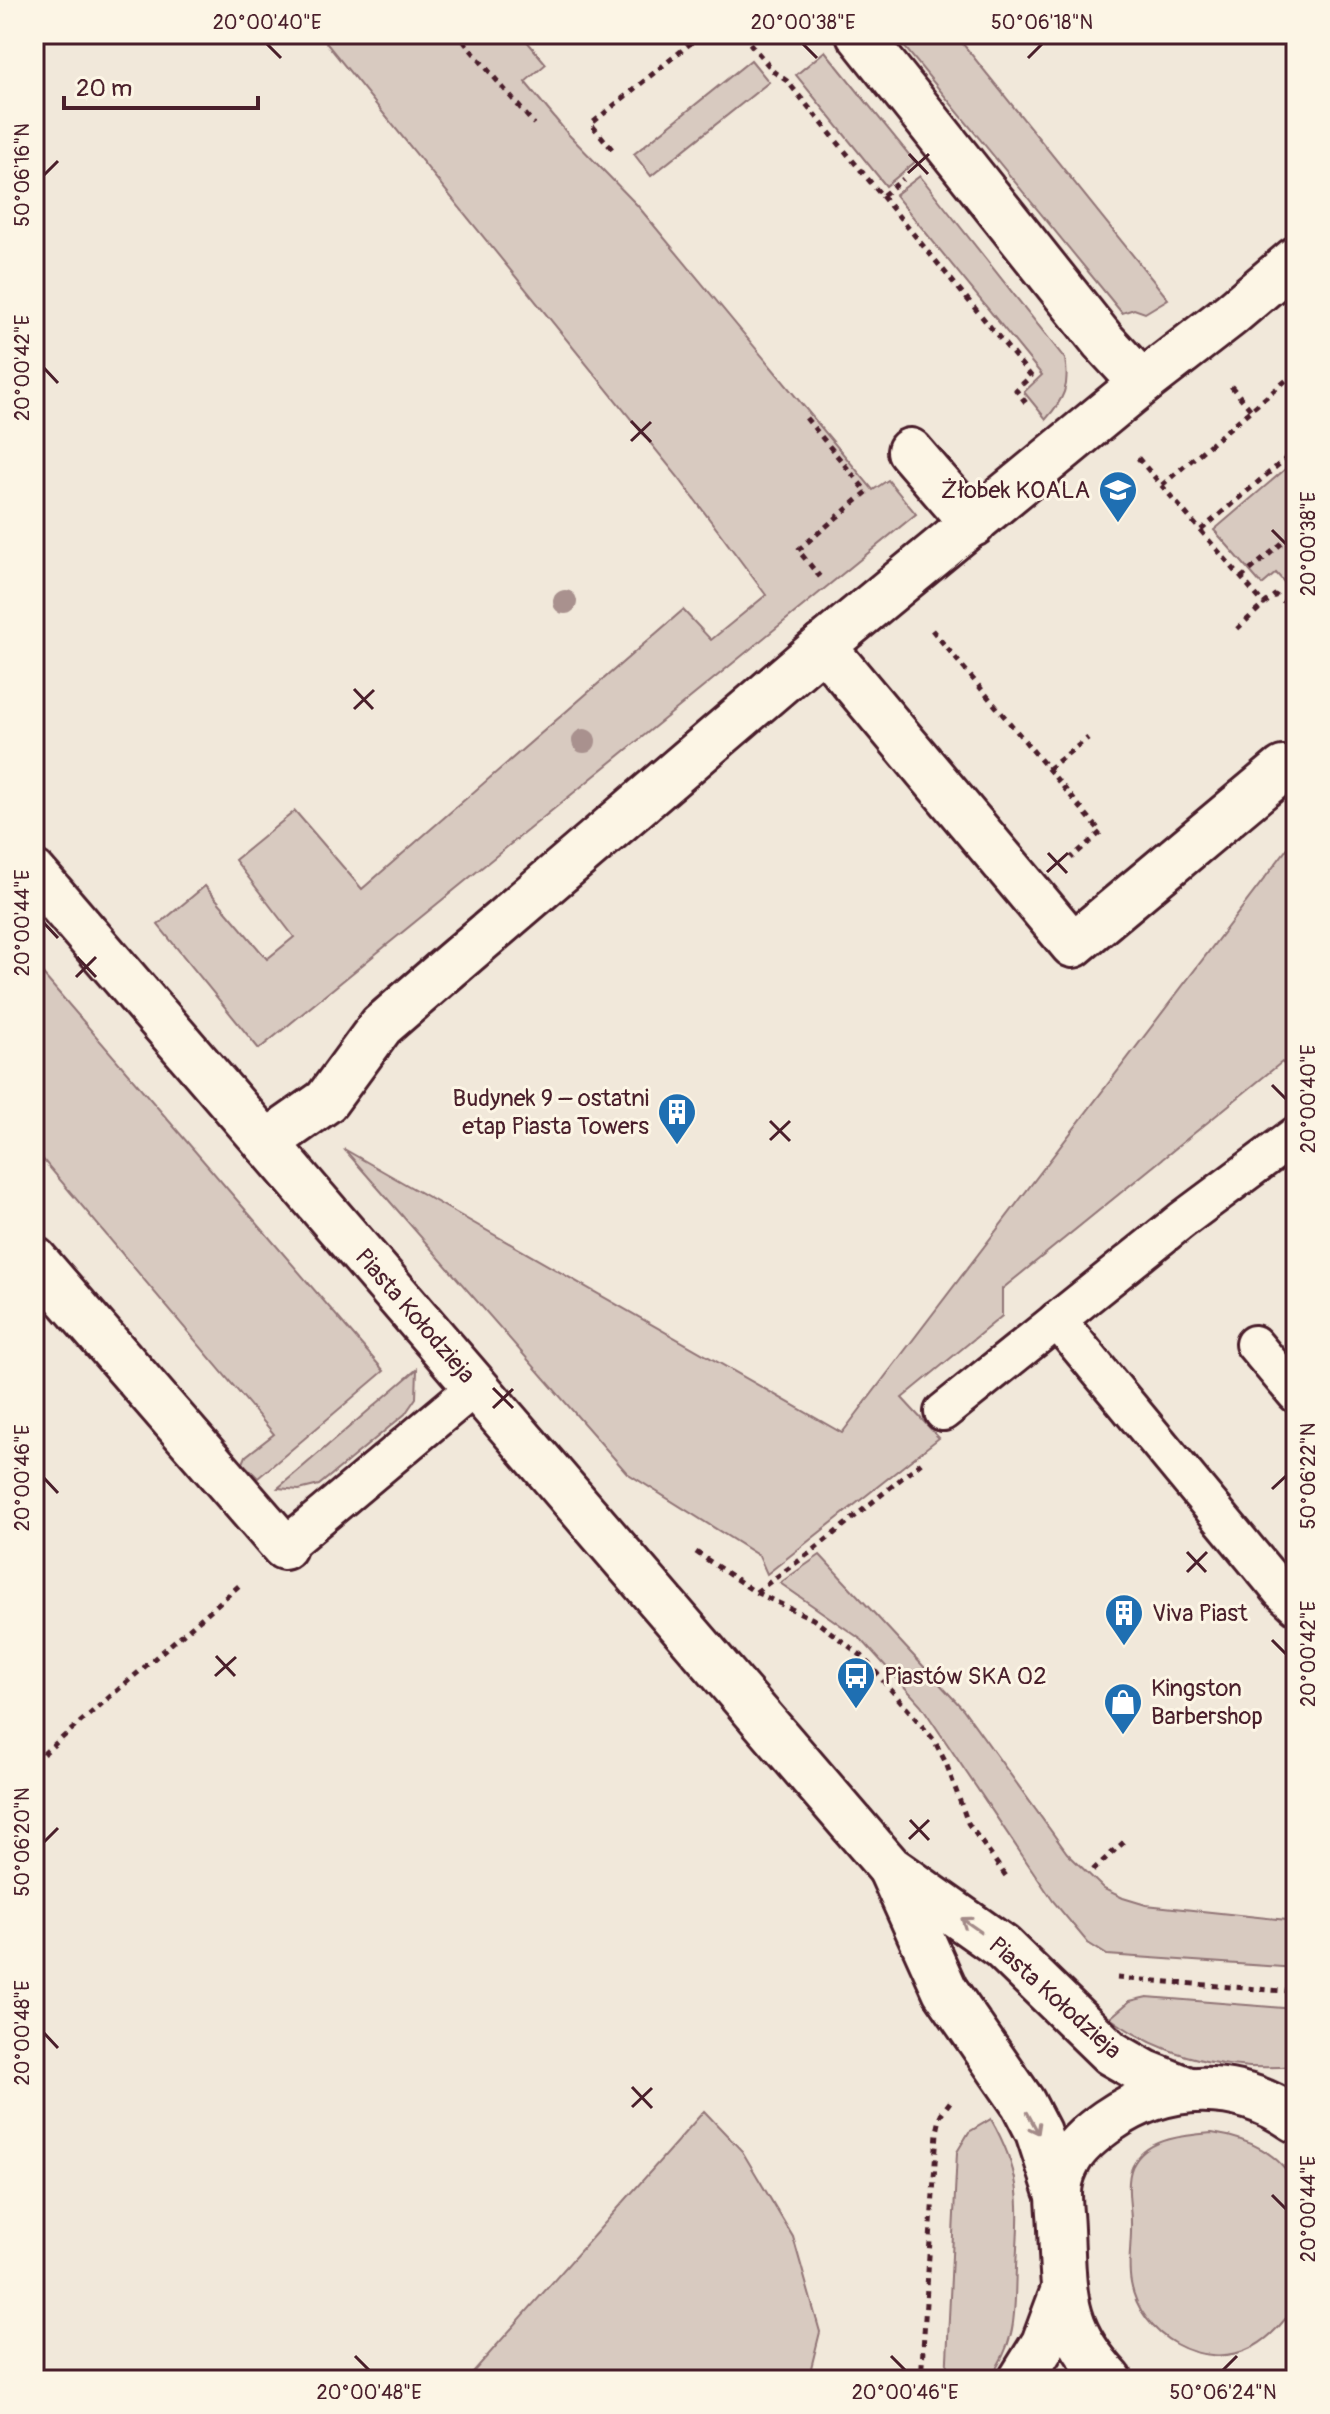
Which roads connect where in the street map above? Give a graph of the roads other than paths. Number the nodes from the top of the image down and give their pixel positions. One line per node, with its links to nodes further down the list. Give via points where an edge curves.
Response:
1 (859, 34): 3 (street)
2 (1296, 259): 3 (street)
3 (1142, 383): 5 (street)
4 (910, 451): 5 (street)
5 (973, 524): 6 (street)
6 (823, 646): 7 (street, via 1073,945); 10 (street, via 381,1026 326,1101)
7 (1283, 769)
8 (34, 873): 10 (street, Piasta Kołodzieja)
9 (1296, 1135): 12 (lane)
10 (266, 1143): 14 (street, Piasta Kołodzieja)
11 (34, 1259): 17 (street)
12 (1057, 1320): 16 (lane); 18 (lane)
13 (1254, 1344): 15 (lane)
14 (475, 1387): 17 (lane); 19 (street, Piasta Kołodzieja)
15 (1296, 1394)
16 (943, 1412)
17 (284, 1547)
18 (1296, 1605)
19 (890, 1868): 20 (street, Piasta Kołodzieja, one-way to 19, via 1111,2053 1002,1947); 23 (street, Piasta Kołodzieja, one-way to 23, via 945,1990 1023,2103)
20 (1186, 2089): 21 (street); 23 (street, via 1125,2109 1099,2127 1071,2156)
21 (1277, 2098): 22 (street, via 1280,2109)
22 (1296, 2120)
23 (1057, 2190): 24 (street, Piasta Kołodzieja)
24 (1063, 2292): 25 (street, via 1044,2343); 26 (street, via 1073,2329)
25 (1021, 2380)
26 (1110, 2380)

